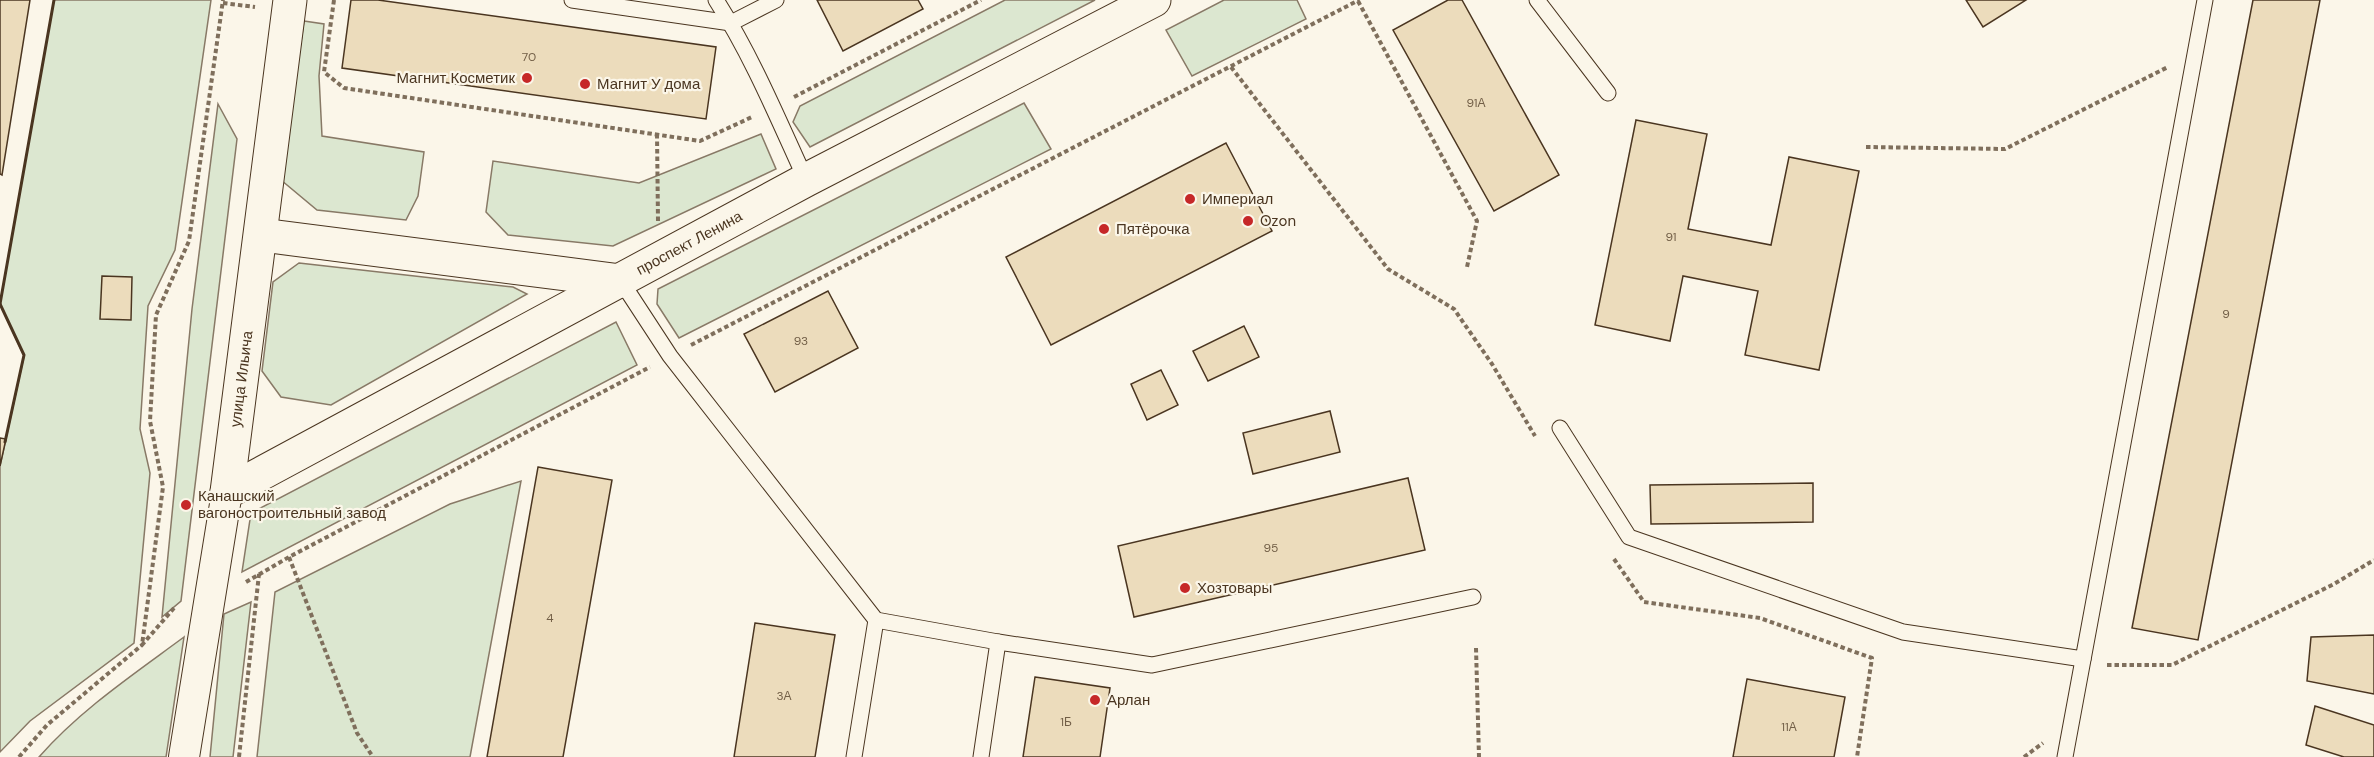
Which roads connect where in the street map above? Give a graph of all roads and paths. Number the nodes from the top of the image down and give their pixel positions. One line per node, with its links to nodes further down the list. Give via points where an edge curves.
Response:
1 (223, 0): 33 (path, via 189,241 156,315 150,421 163,487)
2 (290, 0): 19 (street, улица Ильича)
3 (334, 0): 16 (path, via 324,72 344,88)
4 (572, 0): 12 (lane)
5 (716, 0): 12 (lane)
6 (776, 0): 12 (lane)
7 (981, 0): 15 (path)
8 (1154, 0): 18 (street, проспект Ленина)
9 (1359, 0): 21 (path, via 1477,221); 23 (path)
10 (1537, 0): 14 (lane)
11 (2205, 0): 13 (lane)
12 (731, 23): 15 (lane)
13 (2195, 53): 17 (path, via 2005,148); 35 (lane)
14 (1608, 93)
15 (773, 108): 16 (path, via 700,141); 18 (lane)
16 (657, 134): 20 (path)
17 (1866, 147)
18 (806, 180): 20 (street, проспект Ленина)
19 (262, 235): 22 (street); 25 (street, улица Ильича)
20 (658, 260): 22 (street, проспект Ленина)
21 (1467, 267)
22 (621, 281): 23 (lane); 25 (street, проспект Ленина)
23 (670, 356): 26 (path); 31 (lane)
24 (1560, 428): 35 (lane, via 1629,537 1903,632)
25 (227, 492): 29 (street, улица Ильича)
26 (289, 556): 28 (path); 39 (path, via 357,733)
27 (2374, 560): 35 (path, via 2172,665 2113,666)
28 (259, 574): 29 (path, via 224,598); 38 (path)
29 (209, 595): 33 (path, via 187,592); 37 (street, улица Ильича)
30 (1473, 597): 32 (lane, via 1152,665)
31 (876, 620): 32 (lane); 40 (lane)
32 (998, 642): 41 (lane)
33 (142, 645): 36 (path, via 47,725)
34 (1476, 648): 42 (path)
35 (2083, 659): 43 (lane)
36 (19, 757)
37 (184, 757)
38 (239, 757)
39 (373, 757)
40 (854, 757)
41 (981, 757)
42 (1479, 757)
43 (2065, 757)

